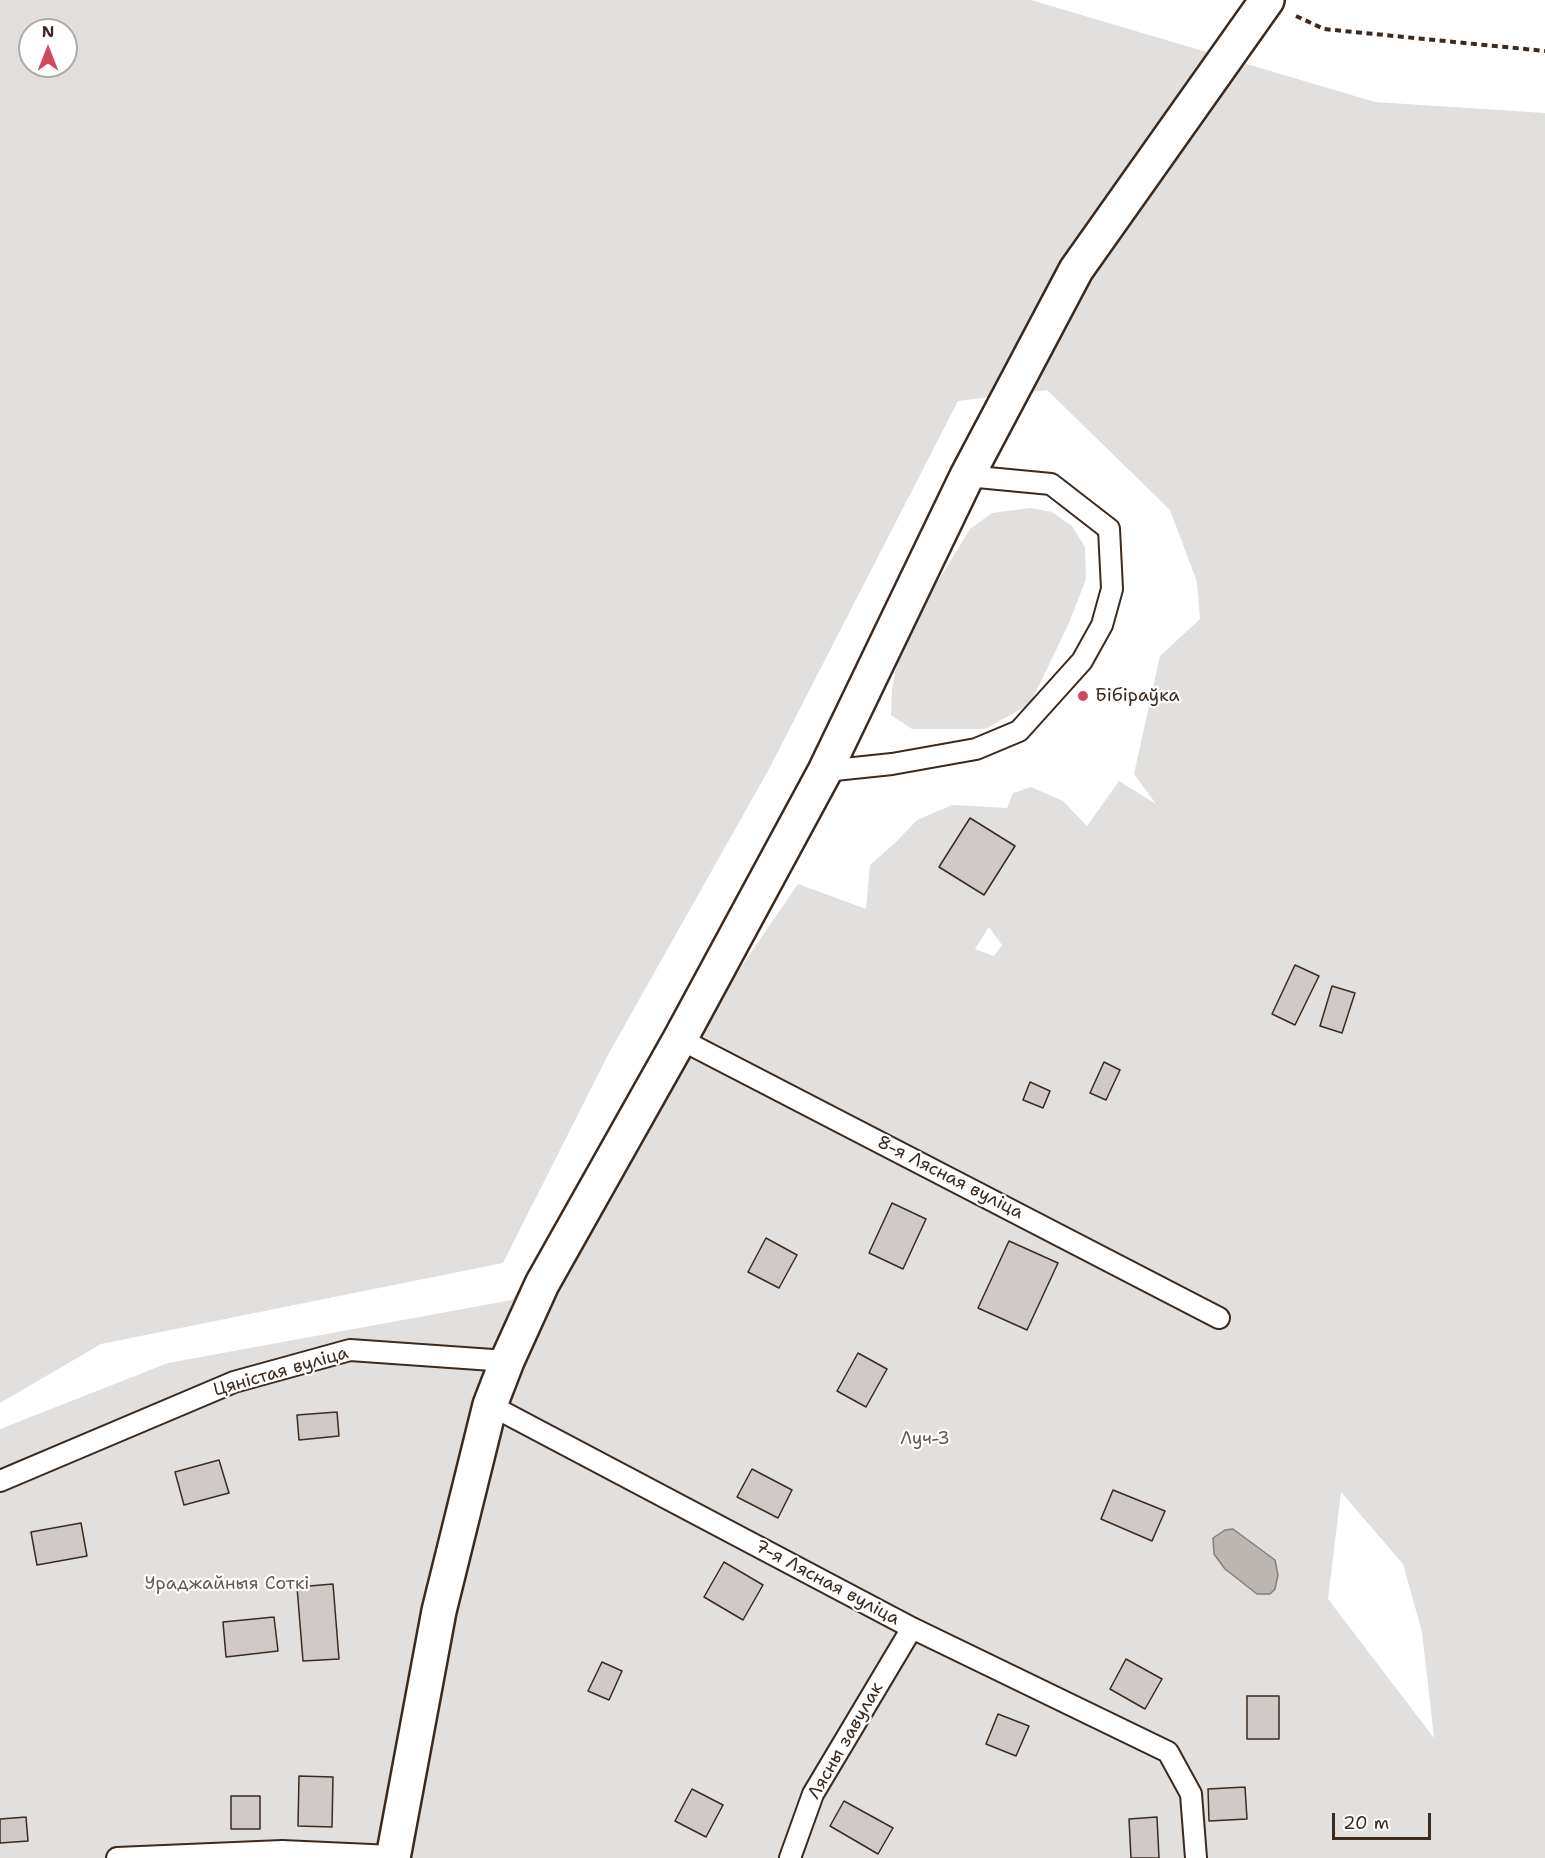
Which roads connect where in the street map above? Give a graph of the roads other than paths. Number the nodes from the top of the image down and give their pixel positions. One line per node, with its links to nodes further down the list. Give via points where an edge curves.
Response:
1 (1266, 1): 2 (street, via 1076,270)
2 (967, 476): 3 (street); 3 (lane, via 1051,484 1109,529 1112,589 1102,625 1082,661 1019,731 976,749)
3 (825, 771): 4 (street)
4 (680, 1039): 5 (lane, 8-я Лясная вуліца); 6 (street, via 542,1284)
5 (1219, 1318)
6 (507, 1361): 7 (street); 8 (lane, Цяністая вуліца, via 350,1350 234,1382)
7 (490, 1405): 9 (lane, 7-я Лясная вуліца); 10 (street, via 440,1611)
8 (0, 1481)
9 (912, 1628): 12 (lane, Лясны завулак, via 813,1794); 13 (lane, 7-я Лясная вуліца, via 1168,1752 1191,1794)
10 (393, 1857): 11 (lane, via 282,1851)
11 (117, 1858)
12 (790, 1858)
13 (1196, 1858)

